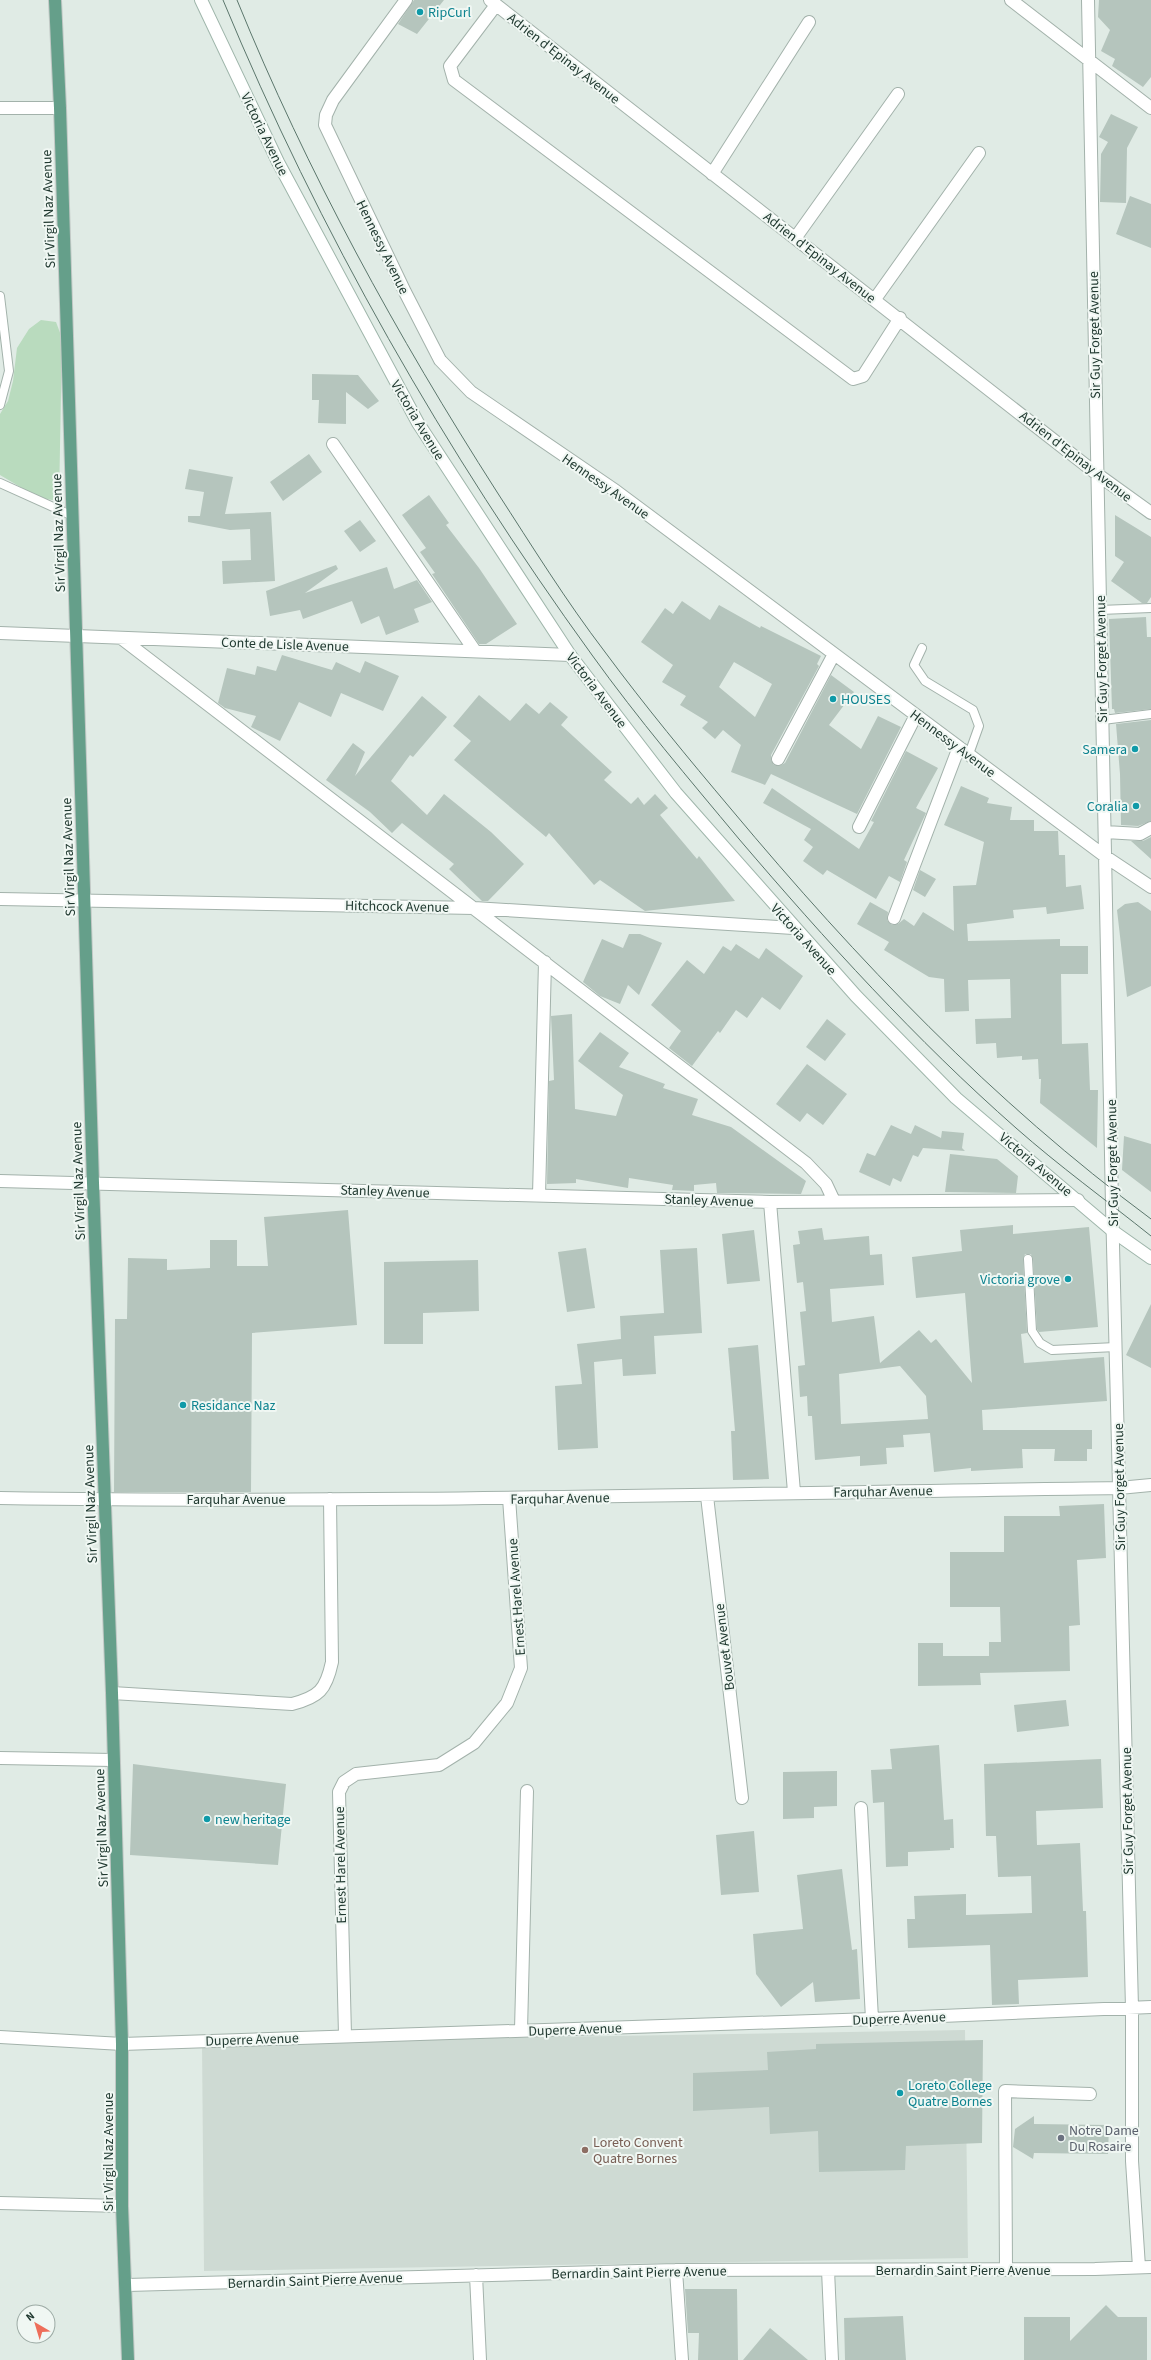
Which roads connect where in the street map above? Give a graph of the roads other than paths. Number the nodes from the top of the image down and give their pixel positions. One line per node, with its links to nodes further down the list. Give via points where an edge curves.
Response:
1 (55, 0): 11 (main road, Sir Virgil Naz Avenue)
2 (201, 0): 33 (street, Victoria Avenue, via 278,162 418,423)
3 (406, 0): 32 (street, Hennessy Avenue, via 333,100 326,115 325,126 440,360 471,392 616,491)
4 (1011, 0): 8 (street)
5 (1088, 0): 8 (street, Sir Guy Forget Avenue)
6 (493, 2): 14 (street, Adrien d'Epinay Avenue); 18 (street, via 450,66 454,80 853,379 863,376)
7 (809, 22): 14 (street)
8 (1088, 59): 12 (street); 21 (street, Sir Guy Forget Avenue)
9 (898, 94): 15 (street)
10 (0, 108): 11 (street)
11 (60, 108): 24 (main road, Sir Virgil Naz Avenue)
12 (1151, 108)
13 (979, 153): 17 (street)
14 (712, 174): 15 (street, Adrien d'Epinay Avenue)
15 (796, 237): 17 (street, Adrien d'Epinay Avenue)
16 (0, 296): 19 (lane, via 9,371)
17 (876, 299): 18 (street, Adrien d'Epinay Avenue)
18 (900, 318): 21 (street, Adrien d'Epinay Avenue)
19 (0, 405)
20 (333, 444): 31 (street)
21 (1097, 474): 23 (street, Adrien d'Epinay Avenue); 26 (street, Sir Guy Forget Avenue)
22 (0, 483): 24 (lane)
23 (1151, 513)
24 (73, 516): 28 (main road, Sir Virgil Naz Avenue)
25 (1151, 608): 26 (lane)
26 (1100, 610): 36 (street, Sir Guy Forget Avenue)
27 (0, 633): 28 (street, Conte de Lisle Avenue)
28 (76, 635): 29 (street, Conte de Lisle Avenue); 45 (main road, Sir Virgil Naz Avenue)
29 (121, 638): 31 (street, Conte de Lisle Avenue); 46 (street)
30 (922, 648): 37 (lane, via 914,665 925,681 973,710 979,726)
31 (475, 651): 33 (street, Conte de Lisle Avenue)
32 (834, 654): 35 (street, Hennessy Avenue); 38 (street)
33 (570, 655): 48 (street, Victoria Avenue, via 676,793)
34 (1151, 714): 36 (lane)
35 (916, 715): 37 (street, Hennessy Avenue); 39 (street)
36 (1103, 720): 41 (street, Sir Guy Forget Avenue)
37 (964, 751): 42 (street, Hennessy Avenue); 47 (street)
38 (778, 759)
39 (859, 827)
40 (1151, 828): 41 (street, via 1140,834)
41 (1105, 832): 42 (street, Sir Guy Forget Avenue)
42 (1106, 857): 43 (street, Hennessy Avenue); 56 (street, Sir Guy Forget Avenue)
43 (1151, 887)
44 (0, 899): 45 (street, Hitchcock Avenue)
45 (84, 901): 46 (street, Hitchcock Avenue); 51 (main road, Sir Virgil Naz Avenue)
46 (474, 908): 48 (street, Hitchcock Avenue); 49 (street)
47 (894, 918)
48 (793, 928): 53 (street, Victoria Avenue, via 956,1098)
49 (545, 962): 52 (street); 54 (street, via 806,1163 826,1184)
50 (0, 1181): 51 (street, Stanley Avenue)
51 (92, 1183): 52 (street, Stanley Avenue); 67 (main road, Sir Virgil Naz Avenue)
52 (539, 1196): 55 (street, Stanley Avenue)
53 (1078, 1200): 54 (street, Stanley Avenue); 56 (street, Victoria Avenue)
54 (834, 1201): 55 (street, Stanley Avenue)
55 (770, 1202): 62 (street, Stanley Avenue)
56 (1114, 1232): 57 (street, Victoria Avenue); 59 (street, Sir Guy Forget Avenue)
57 (1151, 1258)
58 (1028, 1259): 59 (lane, via 1032,1331 1040,1343 1052,1350)
59 (1116, 1347): 61 (street, Sir Guy Forget Avenue)
60 (1151, 1485): 61 (street, Farquhar Avenue)
61 (1119, 1488): 62 (street, Farquhar Avenue); 75 (street, Sir Guy Forget Avenue)
62 (794, 1492): 63 (street, Farquhar Avenue)
63 (707, 1496): 65 (street, Farquhar Avenue); 72 (street, Bouvet Avenue)
64 (0, 1498): 67 (street, Farquhar Avenue)
65 (509, 1498): 66 (street, Farquhar Avenue); 78 (street, Ernest Harel Avenue, via 521,1668 507,1703 474,1743 439,1765 356,1774 344,1782 339,1792)
66 (330, 1499): 67 (street, Farquhar Avenue); 68 (street, via 332,1662 329,1679 322,1690 310,1699 292,1704)
67 (105, 1500): 68 (main road, Sir Virgil Naz Avenue)
68 (112, 1693): 70 (main road, Sir Virgil Naz Avenue)
69 (0, 1758): 70 (street)
70 (114, 1760): 80 (main road, Sir Virgil Naz Avenue)
71 (528, 1791): 77 (street)
72 (742, 1798)
73 (861, 1808): 76 (street)
74 (1151, 2007): 75 (street, Duperre Avenue)
75 (1132, 2008): 76 (street, Duperre Avenue); 84 (street, Sir Guy Forget Avenue, via 1132,2161)
76 (872, 2019): 77 (street, Duperre Avenue)
77 (521, 2030): 78 (street, Duperre Avenue)
78 (345, 2036): 80 (street, Duperre Avenue)
79 (0, 2037): 80 (street, Duperre Avenue)
80 (122, 2044): 83 (main road, Sir Virgil Naz Avenue)
81 (1090, 2094): 88 (street, via 1006,2091)
82 (0, 2203): 83 (street)
83 (122, 2206): 90 (main road, Sir Virgil Naz Avenue)
84 (1138, 2267): 85 (street, Bernardin Saint Pierre Avenue); 88 (street, Bernardin Saint Pierre Avenue)
85 (1151, 2267)
86 (676, 2270): 87 (street, Bernardin Saint Pierre Avenue); 89 (street, Bernardin Saint Pierre Avenue); 93 (street)
87 (828, 2270): 88 (street, Bernardin Saint Pierre Avenue); 94 (street)
88 (1006, 2270)
89 (476, 2275): 90 (street, Bernardin Saint Pierre Avenue); 92 (street)
90 (127, 2285): 91 (main road, Sir Virgil Naz Avenue)
91 (128, 2360)
92 (480, 2360)
93 (682, 2360)
94 (832, 2360)

